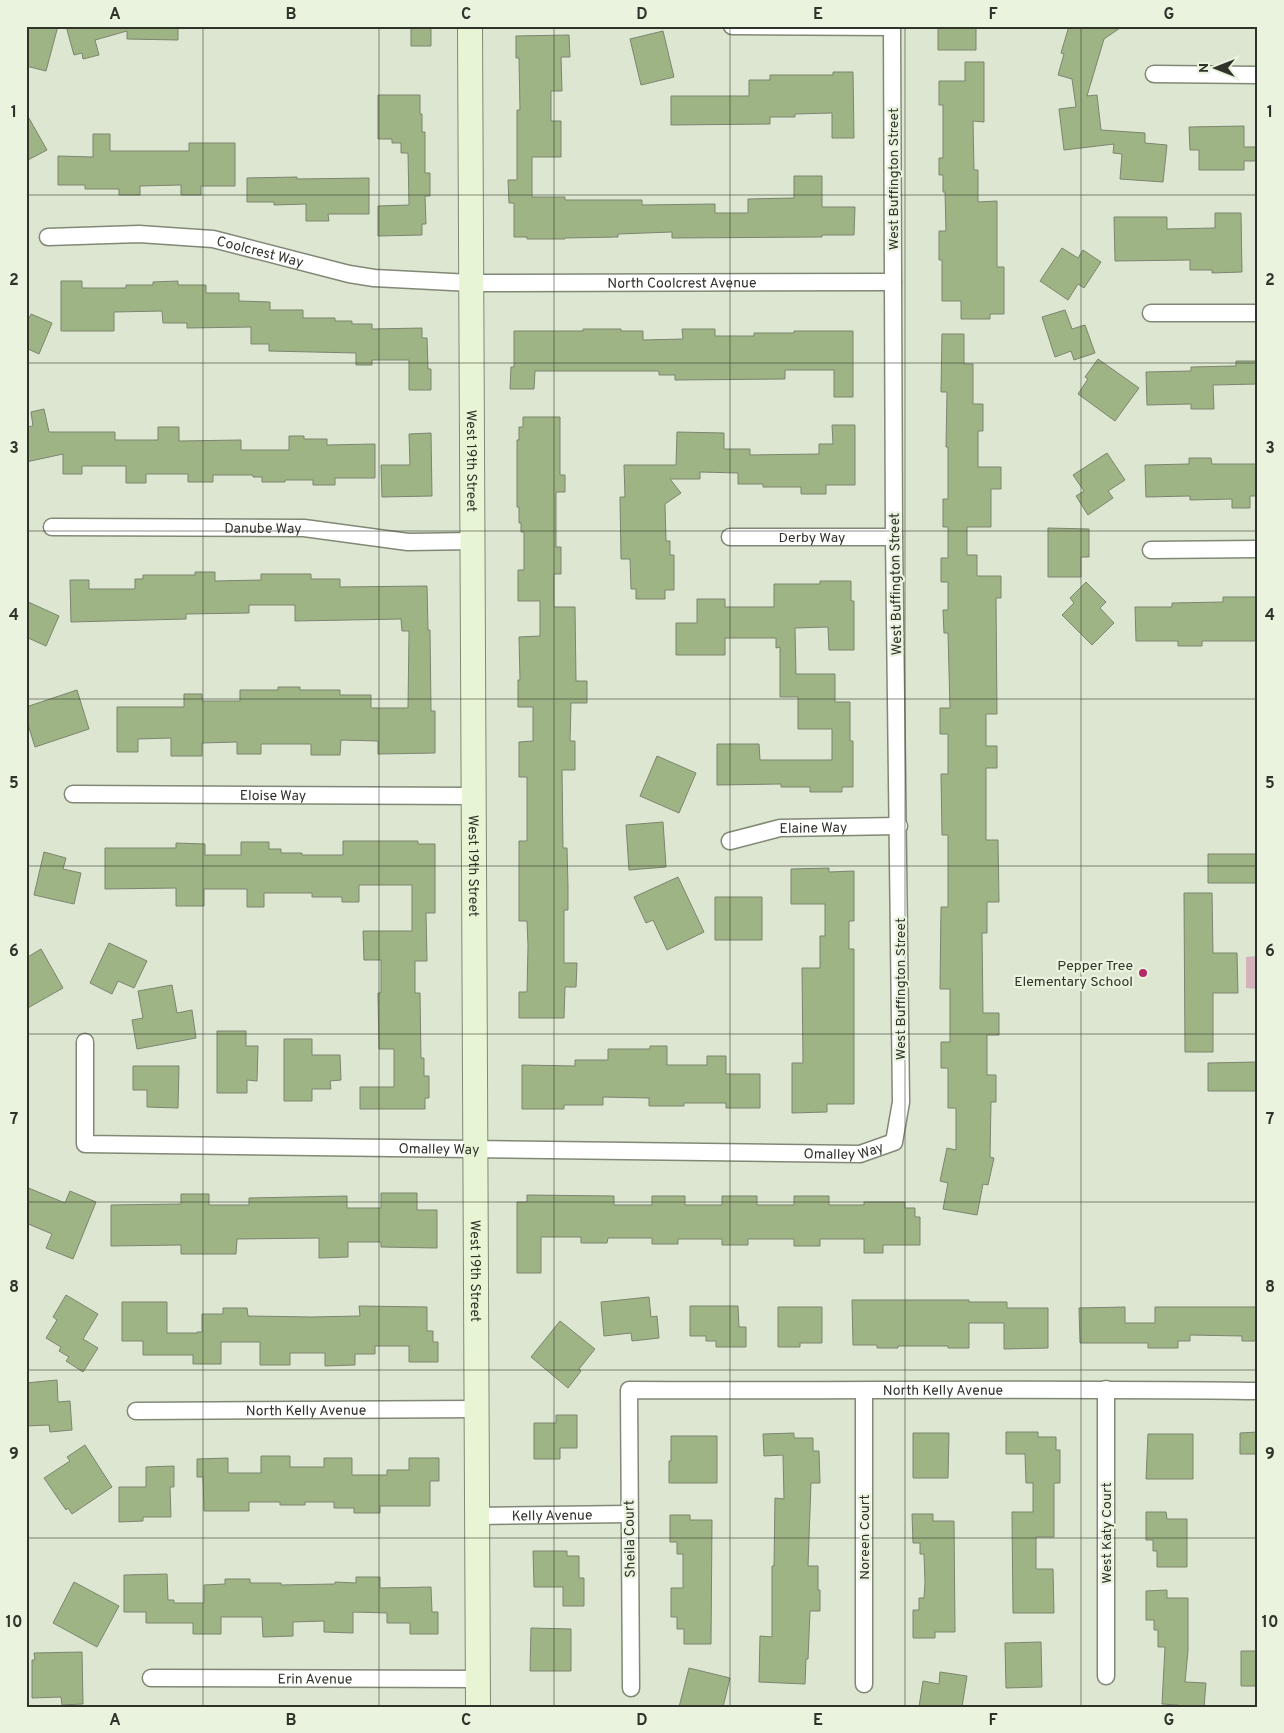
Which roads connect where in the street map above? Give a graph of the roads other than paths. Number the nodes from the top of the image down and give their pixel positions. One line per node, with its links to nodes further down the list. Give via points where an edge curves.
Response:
1 (470, 26): 8 (main road, West 19th Street)
2 (732, 26): 3 (street)
3 (892, 27): 7 (street, West Buffington Street)
4 (1154, 74): 5 (street)
5 (1258, 75)
6 (48, 237): 8 (street, Coolcrest Way, via 139,234 213,239 349,274)
7 (893, 282): 8 (street, North Coolcrest Avenue); 13 (street, West Buffington Street)
8 (471, 283): 14 (main road, West 19th Street)
9 (1151, 313): 10 (street)
10 (1258, 314)
11 (52, 528): 14 (street, Danube Way, via 304,528 408,542)
12 (730, 537): 13 (street, Derby Way)
13 (894, 537): 19 (street, West Buffington Street)
14 (473, 541): 18 (main road, West 19th Street)
15 (1258, 548): 16 (street)
16 (1151, 550)
17 (73, 794): 18 (street, Eloise Way)
18 (473, 796): 23 (main road, West 19th Street)
19 (899, 826): 20 (street, Elaine Way, via 780,828); 22 (street, West Buffington Street, via 901,1102)
20 (730, 841)
21 (85, 1042): 23 (street, Omalley Way, via 85,1144)
22 (894, 1142): 23 (street, Omalley Way, via 860,1154)
23 (475, 1148): 28 (main road, West 19th Street)
24 (1106, 1389): 26 (street, North Kelly Avenue); 27 (street, North Kelly Avenue); 32 (street, West Katy Court)
25 (628, 1390): 26 (street, North Kelly Avenue); 30 (street, Sheila Court)
26 (864, 1391): 35 (street, Noreen Court)
27 (1258, 1392)
28 (477, 1409): 29 (street, North Kelly Avenue); 31 (main road, West 19th Street)
29 (136, 1410)
30 (629, 1514): 31 (street, Kelly Avenue); 36 (street, Sheila Court)
31 (476, 1516): 34 (main road, West 19th Street)
32 (1106, 1676)
33 (151, 1678): 34 (street, Erin Avenue)
34 (478, 1679): 37 (main road, West 19th Street)
35 (864, 1684)
36 (631, 1688)
37 (478, 1707)

